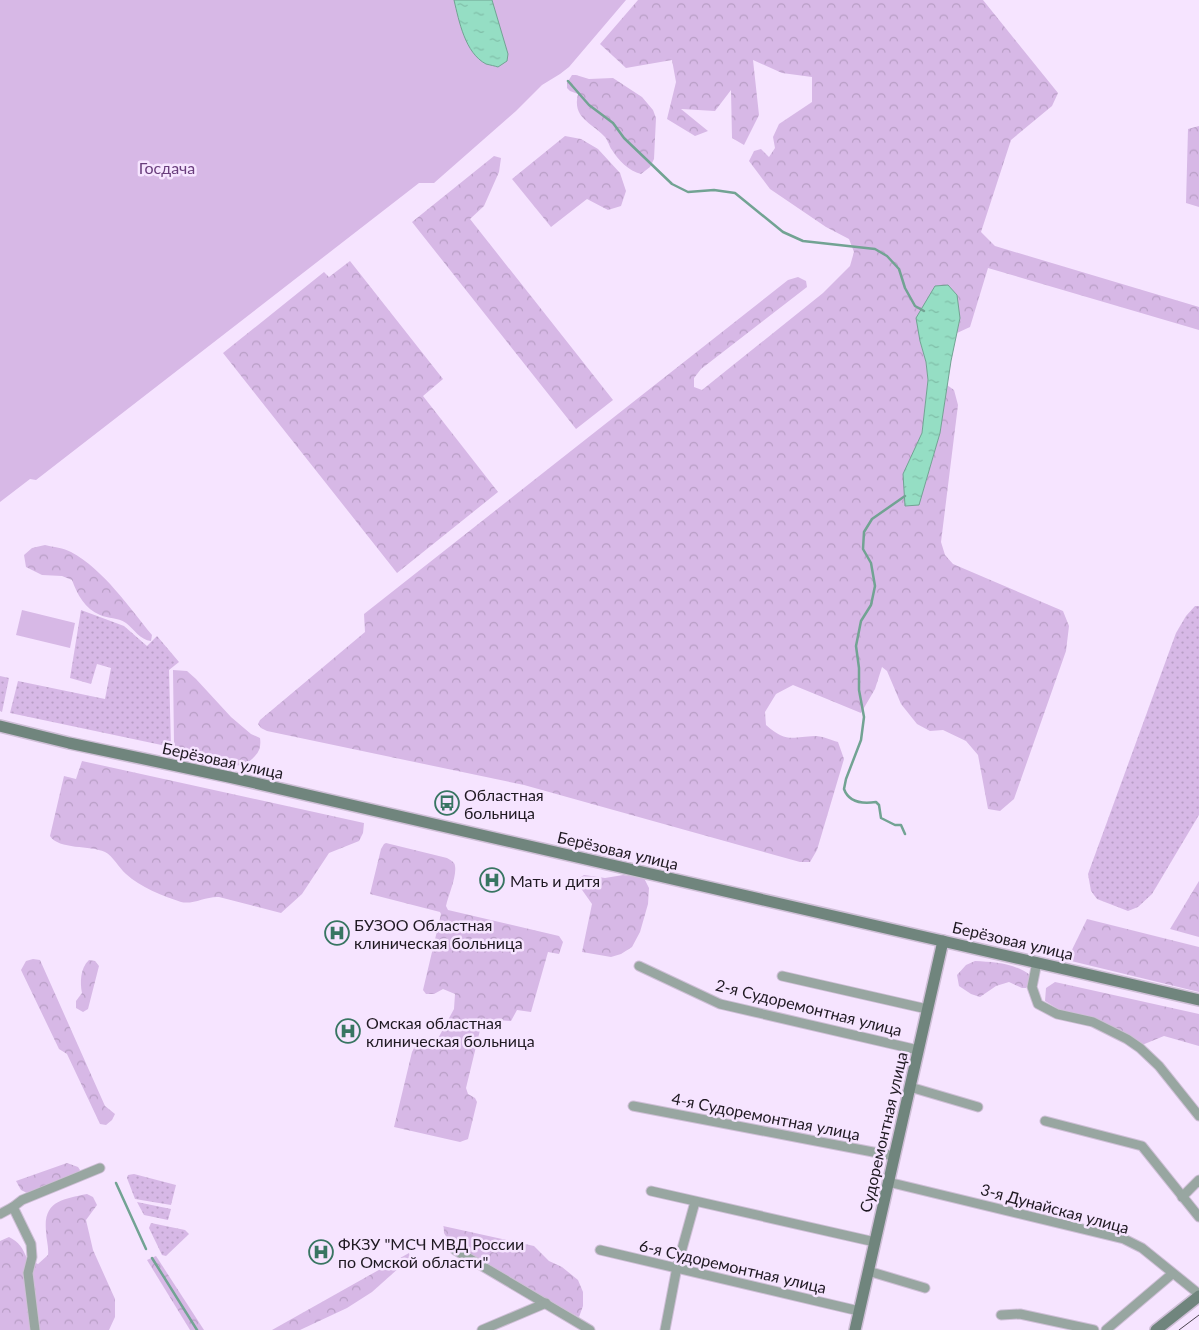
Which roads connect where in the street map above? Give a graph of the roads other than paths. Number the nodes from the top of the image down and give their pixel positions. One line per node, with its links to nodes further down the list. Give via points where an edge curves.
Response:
1 (0, 726): 2 (main road, Берёзовая улица)
2 (943, 941): 3 (main road, Берёзовая улица); 7 (main road, Судоремонтная улица)
3 (1037, 962): 6 (main road, Берёзовая улица); 12 (street, via 1032,987 1038,1004 1057,1014 1107,1028 1140,1048 1159,1066)
4 (639, 966): 8 (street, 2-я Судоремонтная улица, via 720,1004)
5 (782, 976): 7 (street)
6 (1199, 1000)
7 (927, 1009): 8 (main road, Судоремонтная улица)
8 (918, 1050): 9 (main road, Судоремонтная улица)
9 (910, 1087): 11 (street); 14 (main road, Судоремонтная улица)
10 (633, 1106): 14 (street, 4-я Судоремонтная улица)
11 (978, 1107)
12 (1199, 1116)
13 (1045, 1121): 19 (street, via 1142,1146)
14 (894, 1156): 17 (main road, Судоремонтная улица)
15 (100, 1168): 21 (street, via 22,1200)
16 (1199, 1180): 19 (street)
17 (888, 1182): 24 (main road, Судоремонтная улица); 29 (street, 3-я Дунайская улица, via 1124,1239 1142,1248)
18 (651, 1191): 20 (street)
19 (1182, 1197): 23 (street)
20 (694, 1202): 24 (street); 27 (street)
21 (14, 1207): 22 (street); 36 (street, via 31,1244 28,1273)
22 (0, 1214)
23 (1199, 1217)
24 (875, 1242): 28 (main road, Судоремонтная улица)
25 (455, 1250): 32 (street)
26 (600, 1250): 27 (street, 6-я Судоремонтная улица)
27 (677, 1267): 33 (street, 6-я Судоремонтная улица); 39 (street)
28 (868, 1271): 30 (street); 33 (main road, Судоремонтная улица)
29 (1172, 1274): 31 (street, 3-я Дунайская улица); 42 (street)
30 (925, 1288)
31 (1199, 1295): 43 (main road)
32 (546, 1303): 35 (street); 37 (street)
33 (859, 1311): 40 (main road, Судоремонтная улица)
34 (1001, 1315): 41 (street, via 1020,1314)
35 (587, 1328): 38 (street)
36 (35, 1330)
37 (482, 1330)
38 (573, 1330)
39 (665, 1330)
40 (855, 1330)
41 (1094, 1330)
42 (1106, 1330)
43 (1156, 1330)

